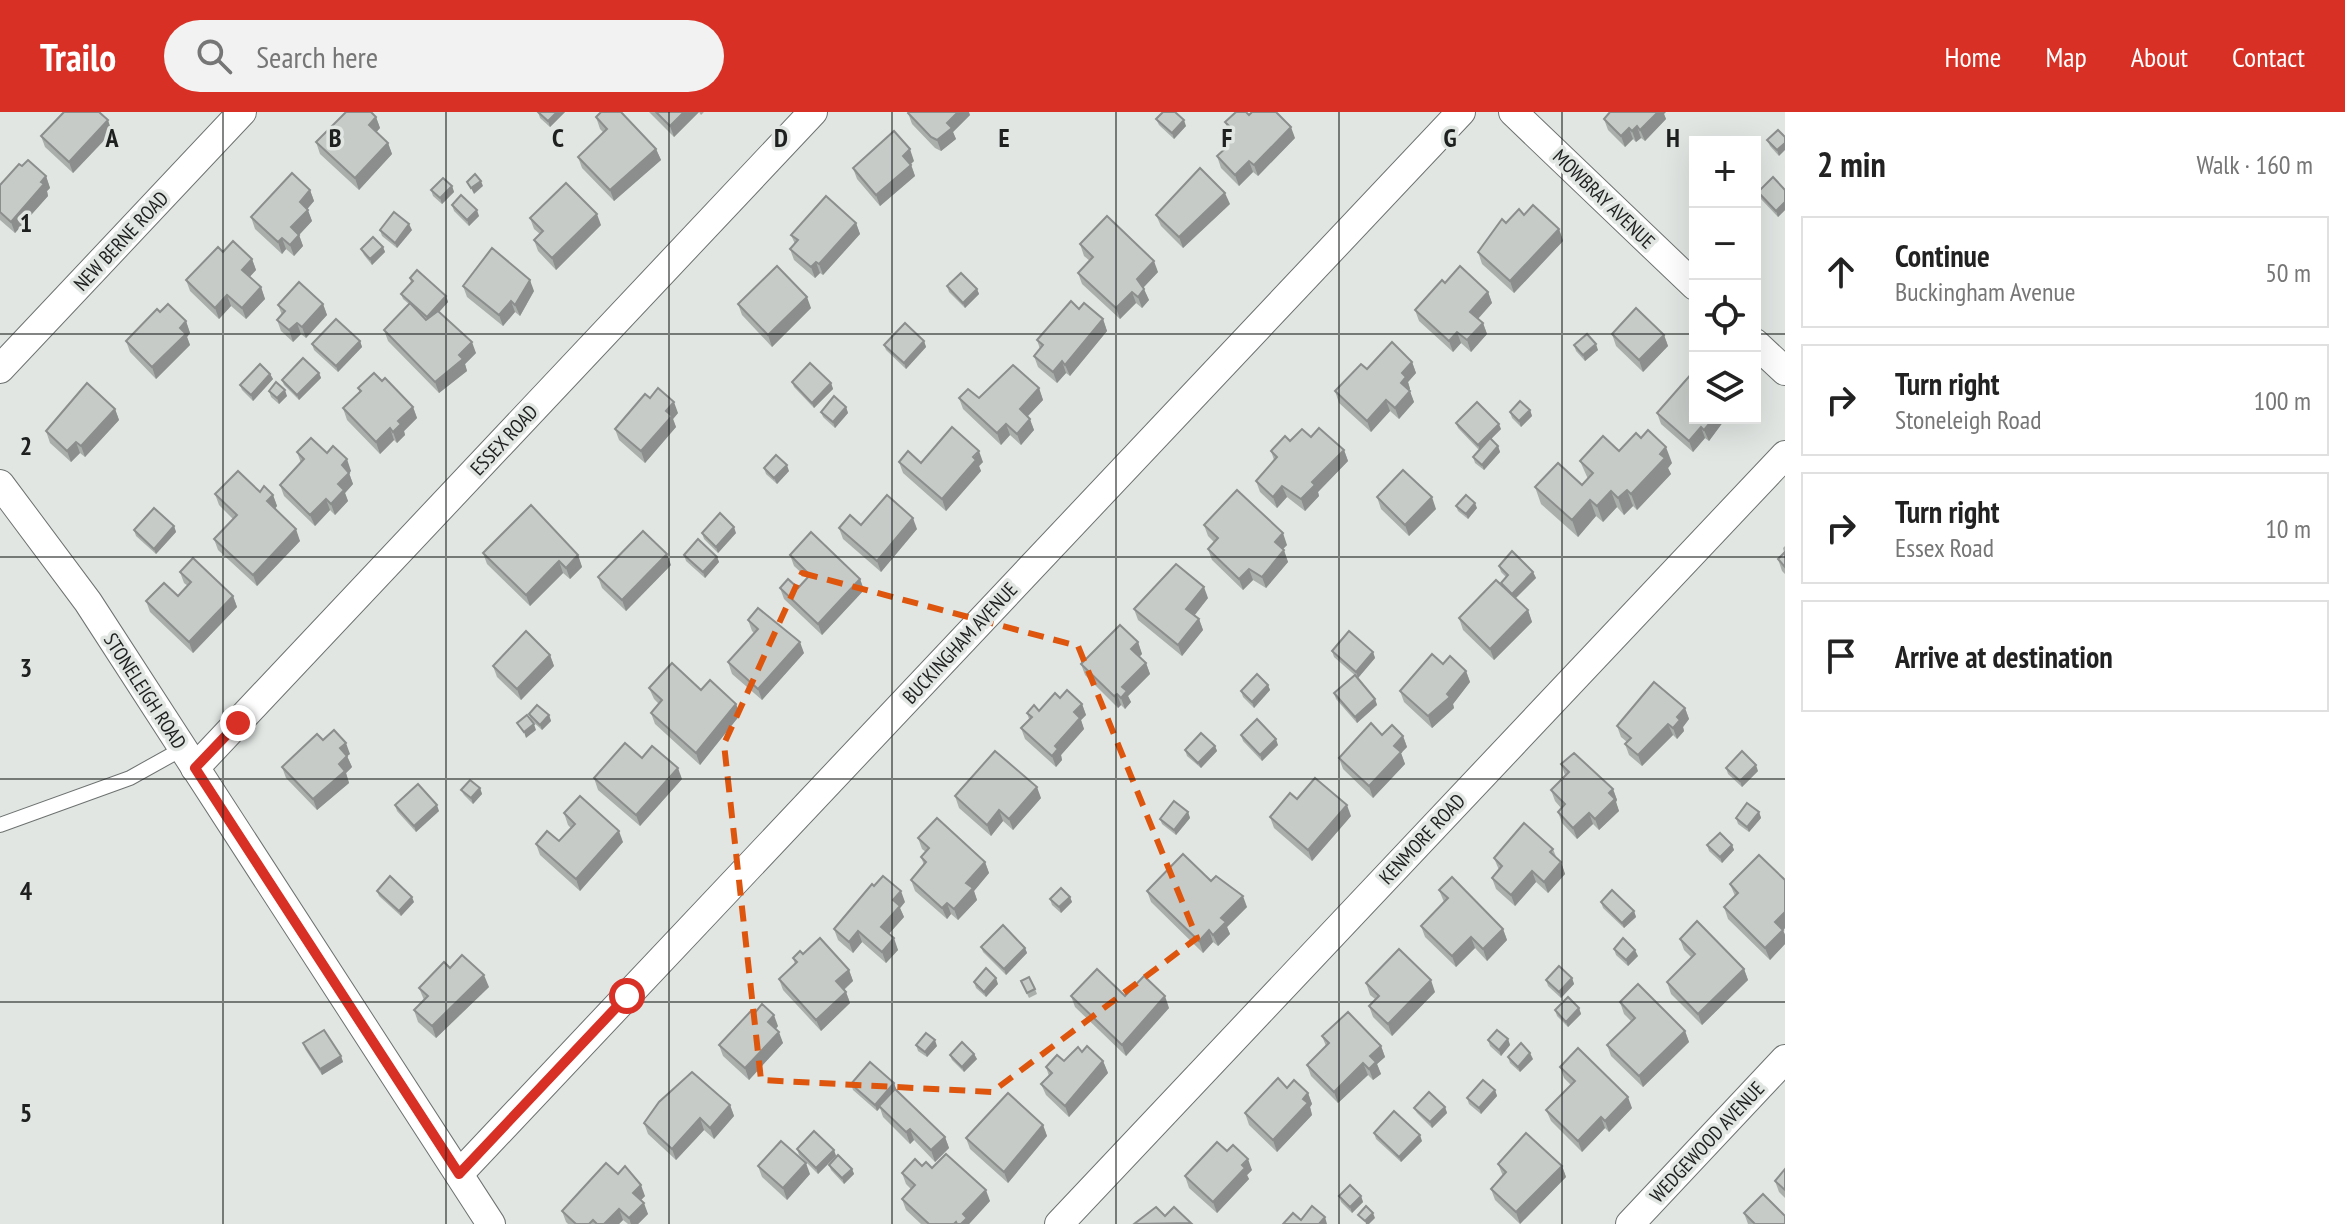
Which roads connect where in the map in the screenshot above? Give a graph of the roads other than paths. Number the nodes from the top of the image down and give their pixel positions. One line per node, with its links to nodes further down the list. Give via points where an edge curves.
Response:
1 (242, 112): 7 (street, NEW BERNE ROAD)
2 (813, 112): 11 (street, ESSEX ROAD)
3 (1461, 112): 14 (street, BUCKINGHAM AVENUE)
4 (1513, 112): 5 (street, MOWBRAY AVENUE)
5 (1689, 280)
6 (1761, 349): 8 (street)
7 (0, 369)
8 (1785, 371)
9 (1785, 455): 16 (street, KENMORE ROAD)
10 (0, 484): 11 (street, STONELEIGH ROAD, via 88,602)
11 (185, 765): 12 (lane, via 130,778); 14 (street, STONELEIGH ROAD)
12 (0, 825)
13 (1785, 1059): 17 (street, WEDGEWOOD AVENUE)
14 (459, 1174): 15 (street, STONELEIGH ROAD)
15 (491, 1224)
16 (1059, 1224)
17 (1630, 1224)

